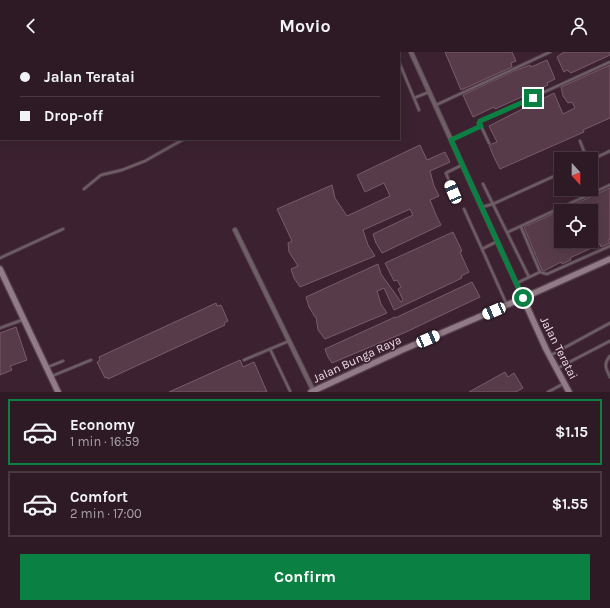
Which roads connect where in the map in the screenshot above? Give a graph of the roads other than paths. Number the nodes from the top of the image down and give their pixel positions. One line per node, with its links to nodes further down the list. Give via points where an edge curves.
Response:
1 (411, 52): 5 (street, Jalan Teratai)
2 (550, 52): 7 (lane)
3 (610, 62): 9 (lane, via 480,121)
4 (400, 64): 6 (lane)
5 (429, 92): 6 (lane); 7 (street, Jalan Teratai)
6 (414, 98): 8 (lane)
7 (435, 105): 11 (street, Jalan Teratai)
8 (419, 110)
9 (481, 126): 11 (lane); 13 (lane)
10 (182, 140): 21 (lane, via 145,161 101,175)
11 (451, 140): 17 (street, Jalan Teratai)
12 (580, 141): 15 (lane)
13 (489, 143)
14 (610, 151): 16 (lane)
15 (584, 152)
16 (598, 157)
17 (462, 165): 22 (lane, via 446,173); 24 (street, Jalan Teratai)
18 (554, 176): 23 (lane)
19 (483, 184): 23 (lane)
20 (610, 185): 26 (lane)
21 (84, 189)
22 (453, 192)
23 (493, 204): 24 (lane); 29 (lane)
24 (482, 207): 30 (street, Jalan Teratai)
25 (464, 209): 32 (lane)
26 (521, 226): 29 (lane); 36 (lane)
27 (63, 229): 33 (lane)
28 (236, 230): 44 (street)
29 (508, 232): 37 (lane)
30 (497, 241): 32 (lane); 38 (street, Jalan Teratai)
31 (610, 246): 36 (lane, via 547,274)
32 (482, 248): 40 (lane)
33 (0, 258)
34 (610, 259): 39 (street, Jalan Bunga Raya)
35 (0, 269): 41 (street)
36 (540, 272): 37 (lane)
37 (529, 277): 38 (lane)
38 (516, 283): 39 (street, Jalan Teratai)
39 (523, 298): 40 (street, Jalan Bunga Raya); 48 (street, Jalan Teratai)
40 (507, 305): 61 (street, Jalan Bunga Raya)
41 (23, 319): 43 (lane); 54 (street)
42 (610, 323): 47 (lane)
43 (0, 328)
44 (289, 341): 46 (lane); 61 (street)
45 (610, 341): 53 (lane)
46 (270, 349): 51 (lane); 59 (lane)
47 (558, 350): 48 (lane); 53 (lane)
48 (550, 355): 55 (street, Jalan Teratai)
49 (610, 356): 57 (lane, via 605,366)
50 (91, 360): 56 (lane)
51 (244, 360)
52 (63, 361): 54 (lane)
53 (565, 364): 55 (lane)
54 (47, 367): 56 (street)
55 (557, 369): 58 (street, Jalan Teratai)
56 (51, 377): 60 (street)
57 (610, 377)
58 (564, 383): 62 (lane); 63 (street, Jalan Teratai)
59 (290, 391)
60 (58, 392)
61 (313, 392)
62 (549, 392)
63 (569, 392)

